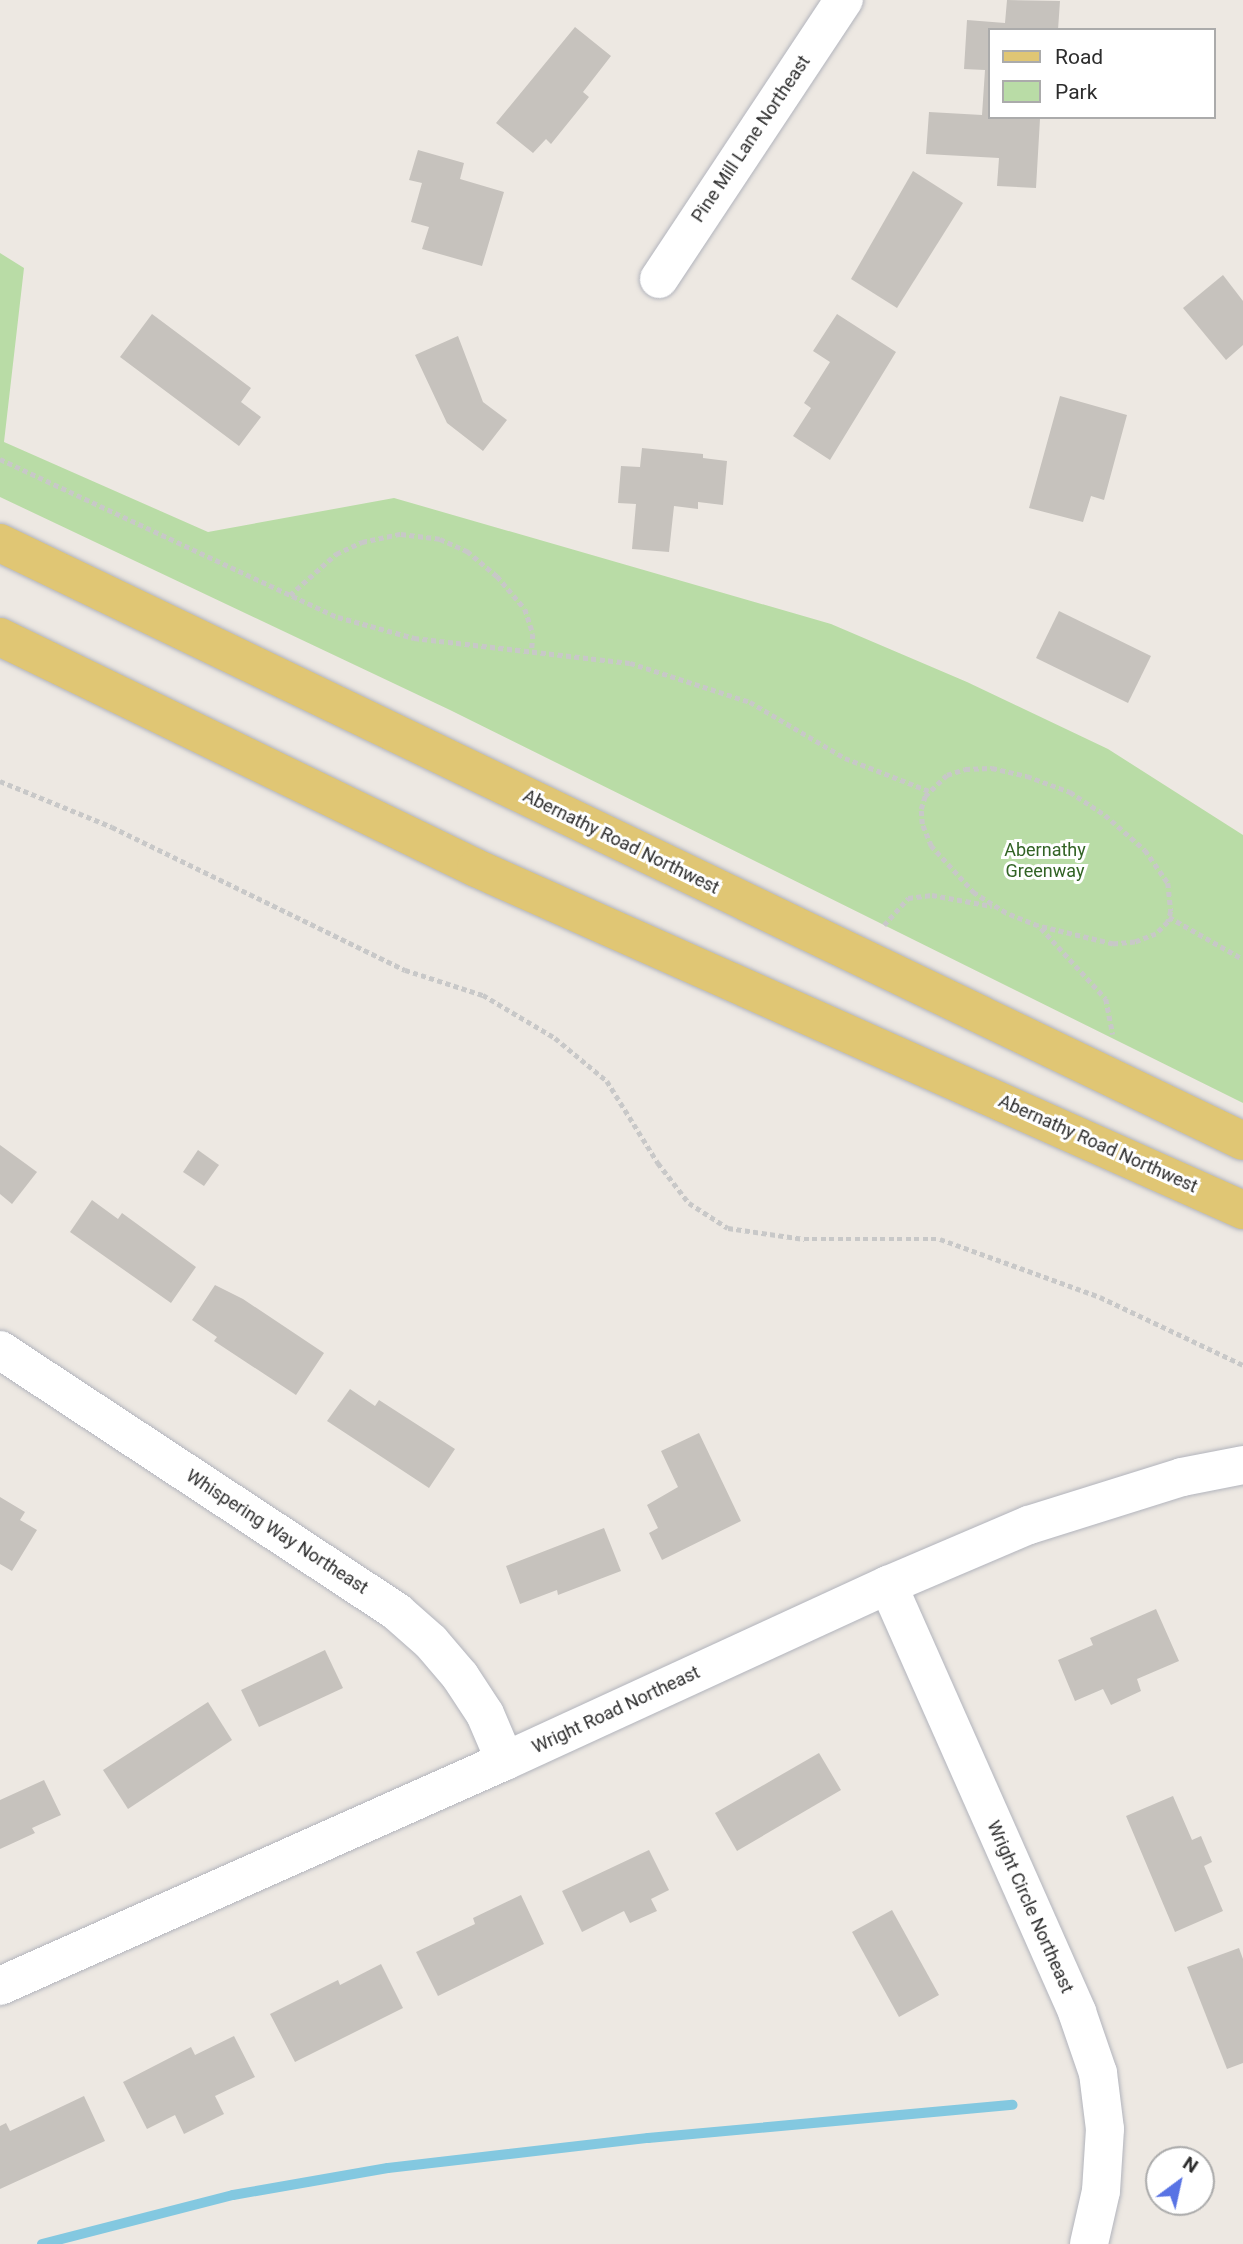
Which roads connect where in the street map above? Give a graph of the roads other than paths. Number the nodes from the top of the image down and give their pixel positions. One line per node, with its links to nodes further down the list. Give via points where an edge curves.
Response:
1 (844, 0): 2 (street, Pine Mill Lane Northeast)
2 (659, 279)
3 (0, 543): 5 (main road, Abernathy Road Northwest)
4 (0, 637): 6 (main road, Abernathy Road Northwest, via 476,868)
5 (1243, 1141)
6 (1243, 1210)
7 (0, 1350): 10 (street, Whispering Way Northeast, via 397,1612 460,1676 485,1714)
8 (1243, 1465): 9 (street, Wright Road Northeast, via 1182,1477 1029,1525)
9 (888, 1585): 10 (street, Wright Road Northeast); 12 (street, Wright Circle Northeast, via 1077,2012 1098,2073 1105,2129 1101,2191)
10 (505, 1761): 11 (street, Wright Road Northeast)
11 (0, 1986)
12 (1089, 2244)

